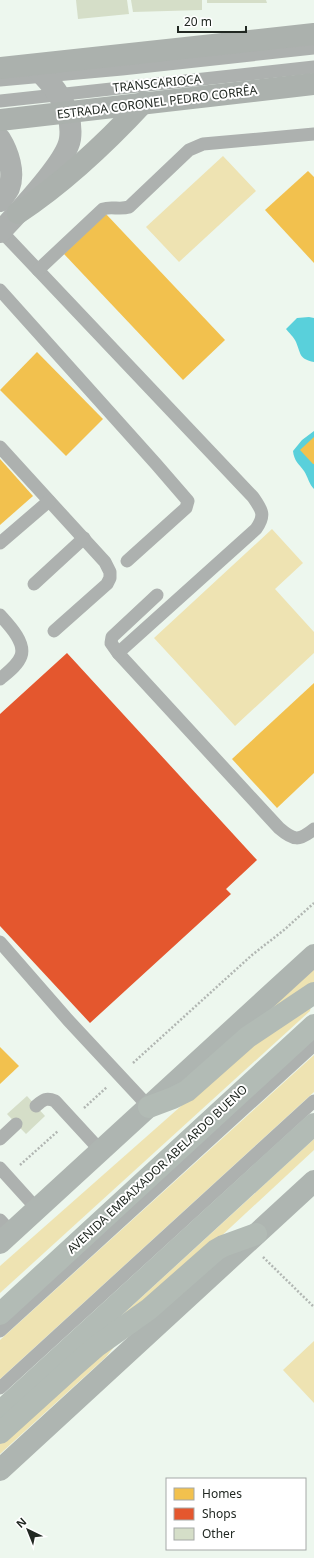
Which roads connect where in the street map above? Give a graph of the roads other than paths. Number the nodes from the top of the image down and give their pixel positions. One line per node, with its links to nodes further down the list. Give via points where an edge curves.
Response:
1 (314, 34): 5 (main road)
2 (314, 48): 5 (lane, TRANSCARIOCA)
3 (314, 67): 10 (lane, TRANSCARIOCA)
4 (0, 68): 5 (main road)
5 (39, 70): 6 (lane, TRANSCARIOCA); 10 (street)
6 (0, 80)
7 (314, 84): 9 (main road, ESTRADA CORONEL PEDRO CORRÊA)
8 (0, 101): 10 (lane, TRANSCARIOCA)
9 (144, 102): 10 (main road, ESTRADA CORONEL PEDRO CORRÊA); 15 (main road, via 105,142 45,195)
10 (63, 103): 11 (main road, ESTRADA CORONEL PEDRO CORRÊA); 15 (street, via 71,132 67,149)
11 (0, 120)
12 (314, 134): 17 (lane, via 203,144 195,147 129,207 103,209)
13 (0, 139): 14 (street, via 8,154 11,176 9,188)
14 (0, 201)
15 (18, 213): 16 (street)
16 (1, 231): 17 (lane)
17 (38, 270): 28 (lane, via 253,497 262,512 262,520 256,529)
18 (0, 290): 23 (lane, via 188,501 186,508)
19 (0, 447): 20 (lane)
20 (49, 501): 21 (lane); 22 (lane)
21 (84, 538): 24 (lane); 27 (lane, via 105,562 110,578 107,584)
22 (0, 542)
23 (127, 561)
24 (34, 584)
25 (157, 595): 28 (lane, via 112,637 111,643)
26 (0, 615): 29 (lane, via 14,630 20,641 22,655)
27 (54, 631)
28 (118, 653): 30 (lane, via 279,828 295,839 304,837)
29 (0, 679)
30 (314, 829)
31 (0, 942): 34 (lane)
32 (0, 948): 34 (lane)
33 (314, 955): 40 (main road)
34 (12, 956): 40 (lane)
35 (314, 993): 40 (highway, via 248,1037 187,1091)
36 (314, 1025): 50 (highway, AVENIDA EMBAIXADOR ABELARDO BUENO)
37 (314, 1045): 51 (lane)
38 (314, 1101): 52 (lane)
39 (36, 1106): 44 (lane, via 48,1098 55,1101)
40 (149, 1107): 44 (main road)
41 (16, 1124): 43 (lane)
42 (314, 1124): 53 (highway)
43 (0, 1139)
44 (101, 1151): 47 (main road)
45 (4, 1172): 47 (lane)
46 (314, 1181): 49 (main road)
47 (37, 1209): 48 (main road)
48 (4, 1232)
49 (259, 1245): 54 (highway, via 223,1246 216,1250 149,1309 86,1356); 55 (main road)
50 (0, 1314)
51 (0, 1331)
52 (0, 1388)
53 (0, 1412)
54 (0, 1432)
55 (0, 1470)

